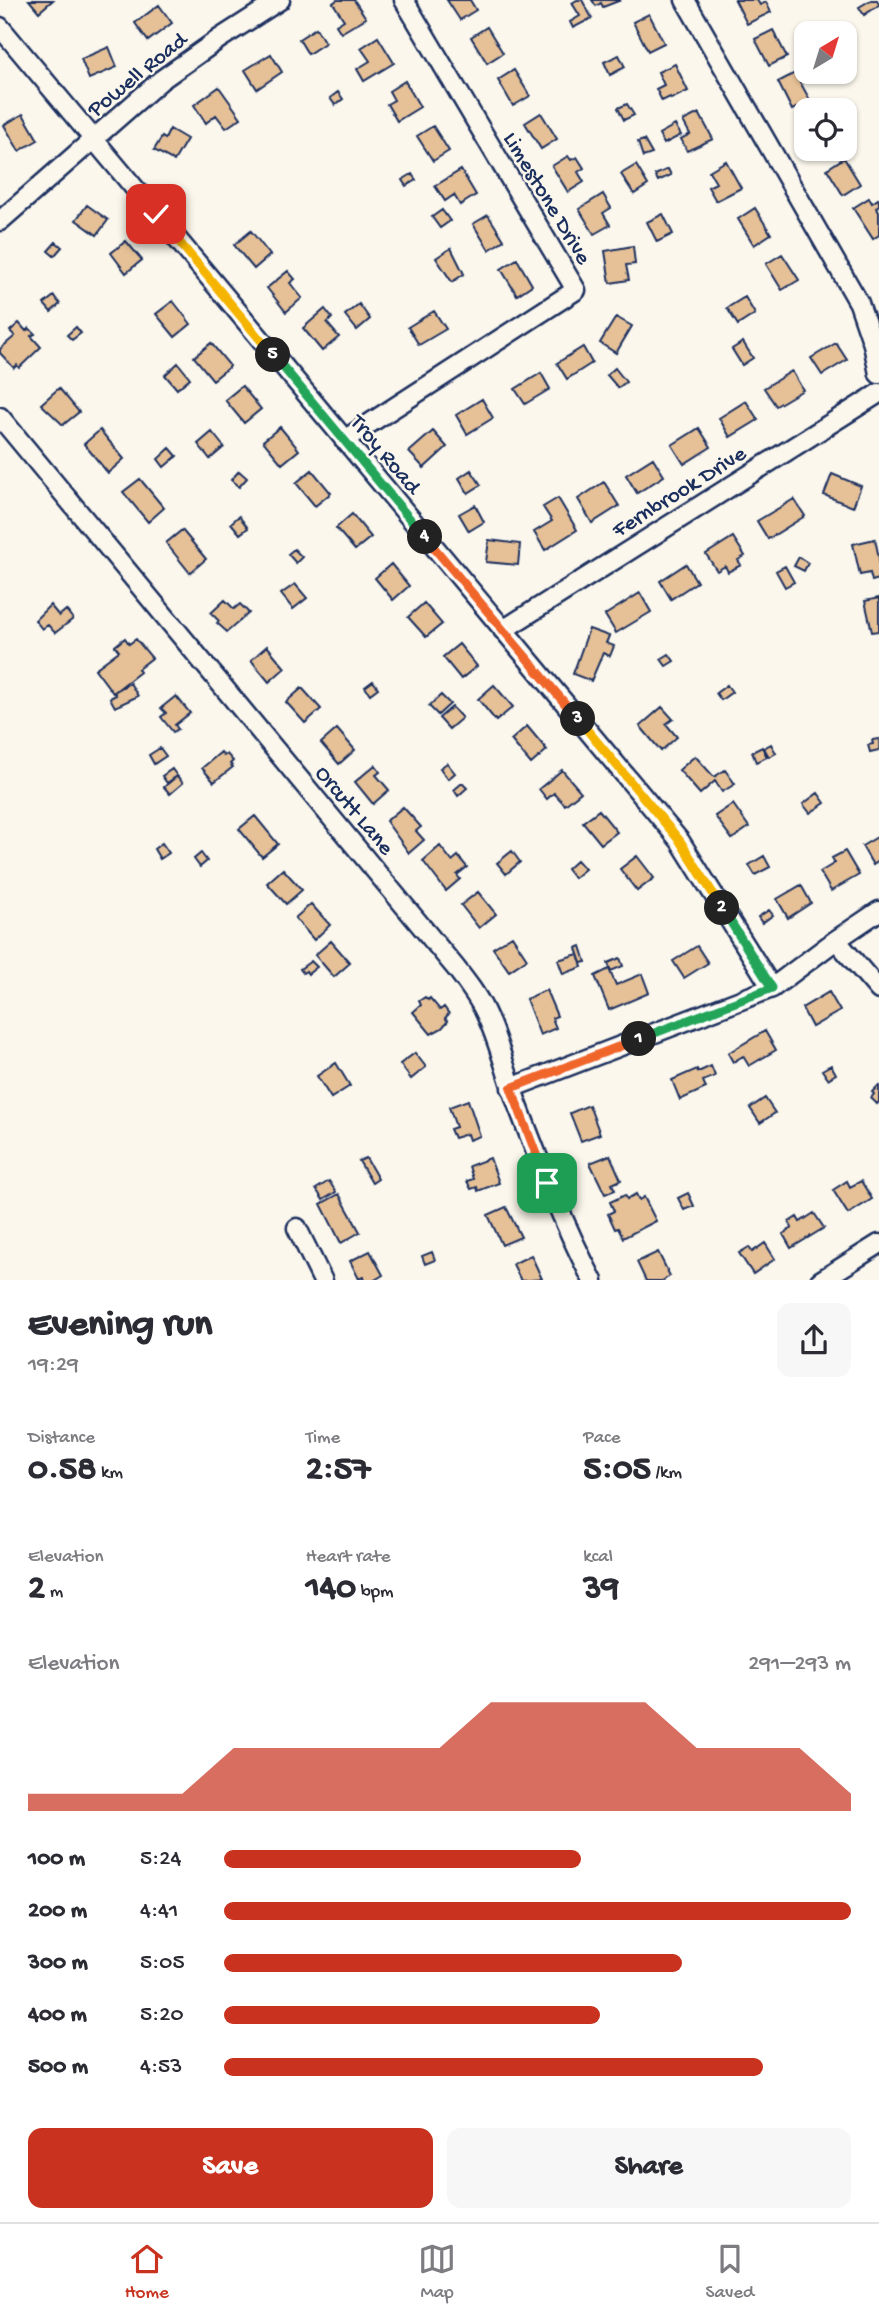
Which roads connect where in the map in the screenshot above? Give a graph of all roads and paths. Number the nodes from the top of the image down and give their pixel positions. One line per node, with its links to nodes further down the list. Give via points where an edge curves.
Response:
1 (280, 0): 5 (street, Powell Road, via 161,80)
2 (404, 0): 10 (street, Limestone Drive, via 576,290)
3 (685, 0): 7 (street, via 859,303)
4 (0, 27): 5 (street, Troy Road)
5 (93, 139): 6 (street, Powell Road); 10 (street, Troy Road)
6 (0, 221)
7 (879, 374)
8 (879, 393): 11 (street, Fernbrook Drive)
9 (0, 417): 16 (street, Orcutt Lane, via 455,967 485,1012)
10 (344, 440): 11 (street, Troy Road)
11 (503, 629): 14 (street, Troy Road, via 680,841)
12 (879, 911): 13 (street)
13 (836, 940): 14 (street); 15 (street)
14 (772, 988): 16 (street)
15 (879, 990)
16 (511, 1088): 20 (street, Orcutt Lane, via 547,1183)
17 (297, 1228): 19 (street)
18 (879, 1244): 21 (street)
19 (323, 1280)
20 (593, 1280)
21 (820, 1280)

